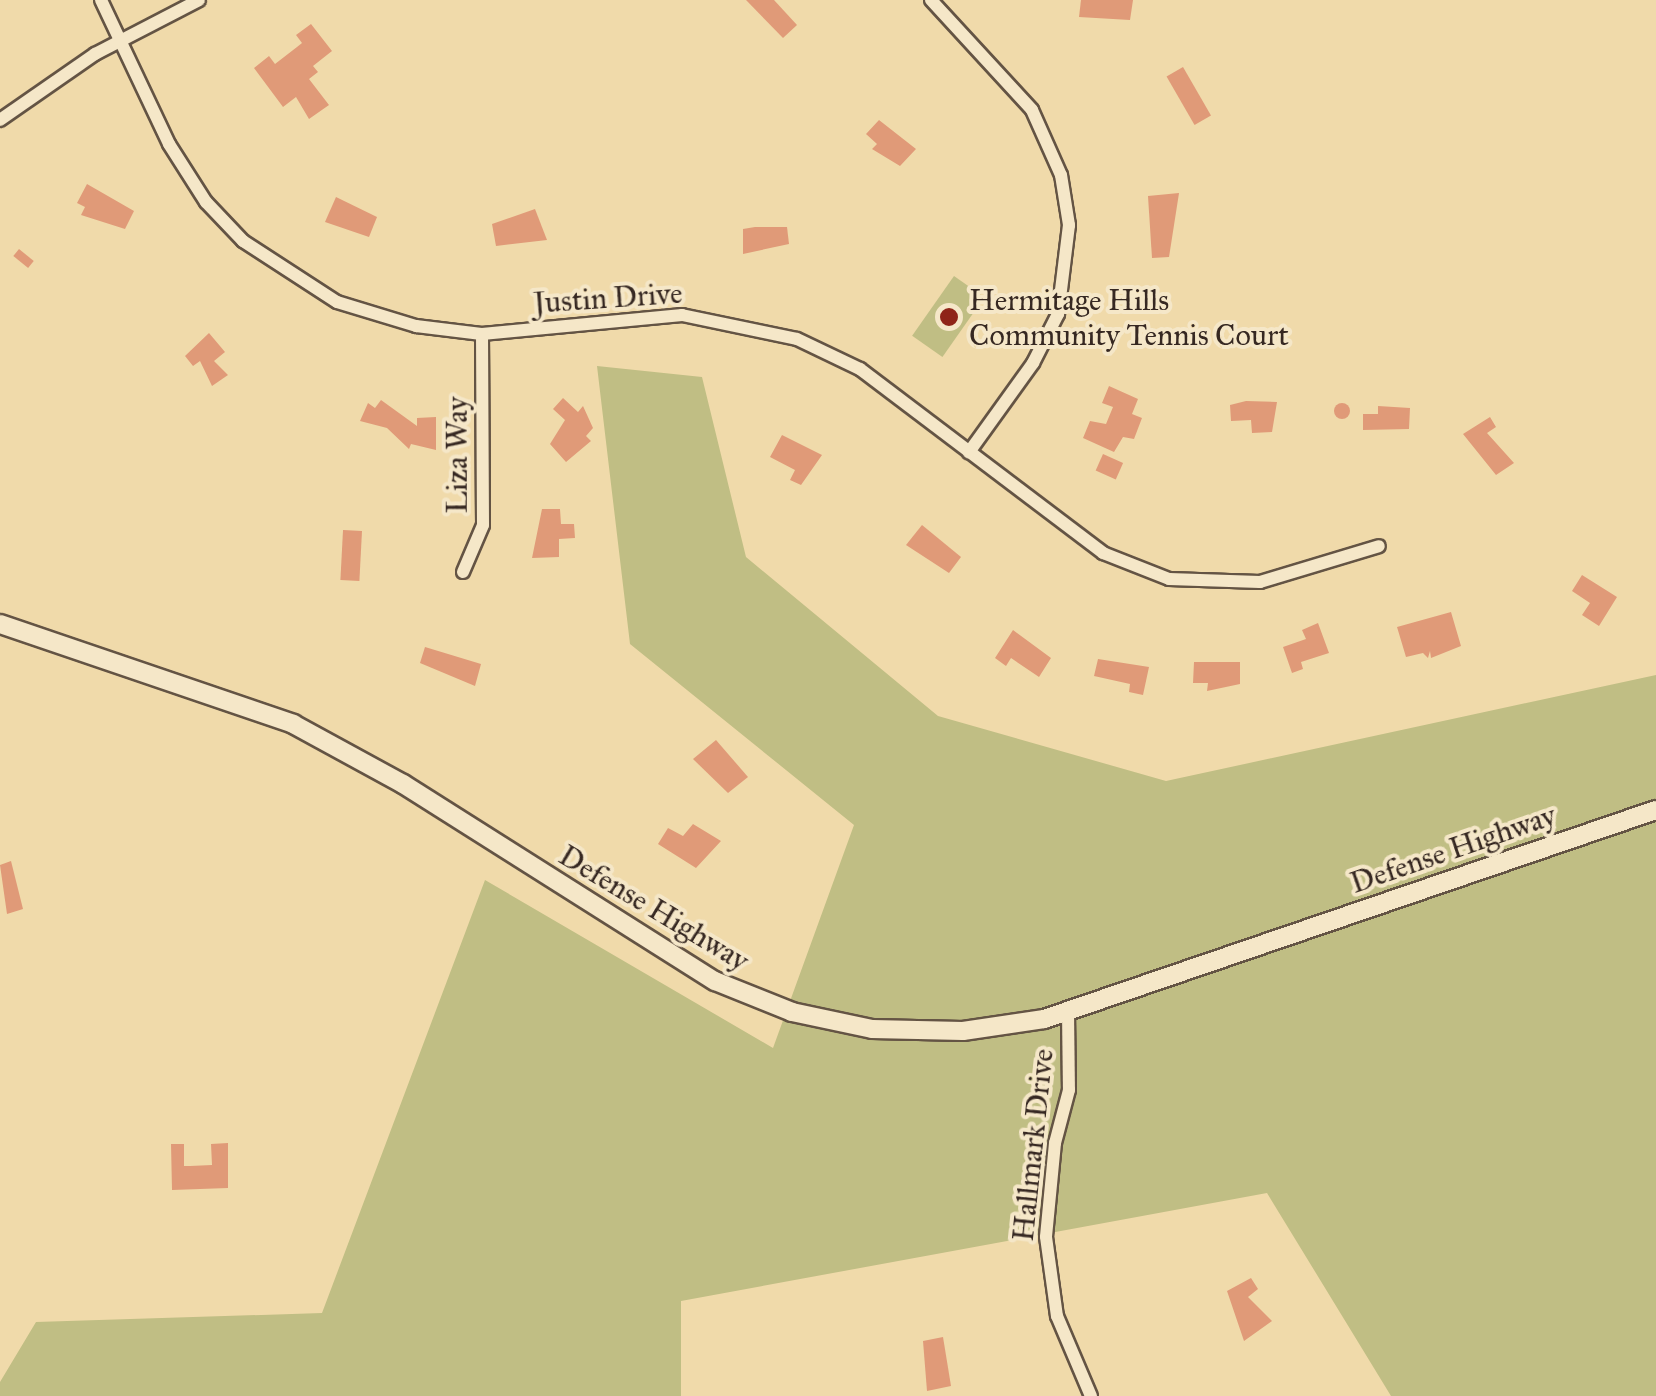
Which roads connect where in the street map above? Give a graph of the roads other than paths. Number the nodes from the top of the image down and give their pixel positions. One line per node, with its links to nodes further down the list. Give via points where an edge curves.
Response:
1 (101, 0): 4 (street, Justin Drive)
2 (199, 0): 4 (street)
3 (931, 0): 7 (street, via 1032,110 1061,175 1069,225 1058,314 1033,363)
4 (121, 42): 5 (street); 6 (street, Justin Drive, via 186,174 243,241 337,302 416,326)
5 (0, 120)
6 (482, 334): 7 (street, Justin Drive, via 682,315 762,328 860,369); 9 (street, Liza Way, via 483,525)
7 (969, 452): 8 (street, Justin Drive, via 1103,553 1170,580 1260,582)
8 (1379, 546)
9 (463, 572)
10 (0, 624): 12 (main road, Defense Highway, via 293,724 403,784 672,958 757,1000 831,1022 903,1031 991,1028)
11 (1656, 810): 12 (main road, Defense Highway)
12 (1068, 1012): 13 (street, Hallmark Drive, via 1068,1090 1046,1236 1057,1316)
13 (1091, 1396)

